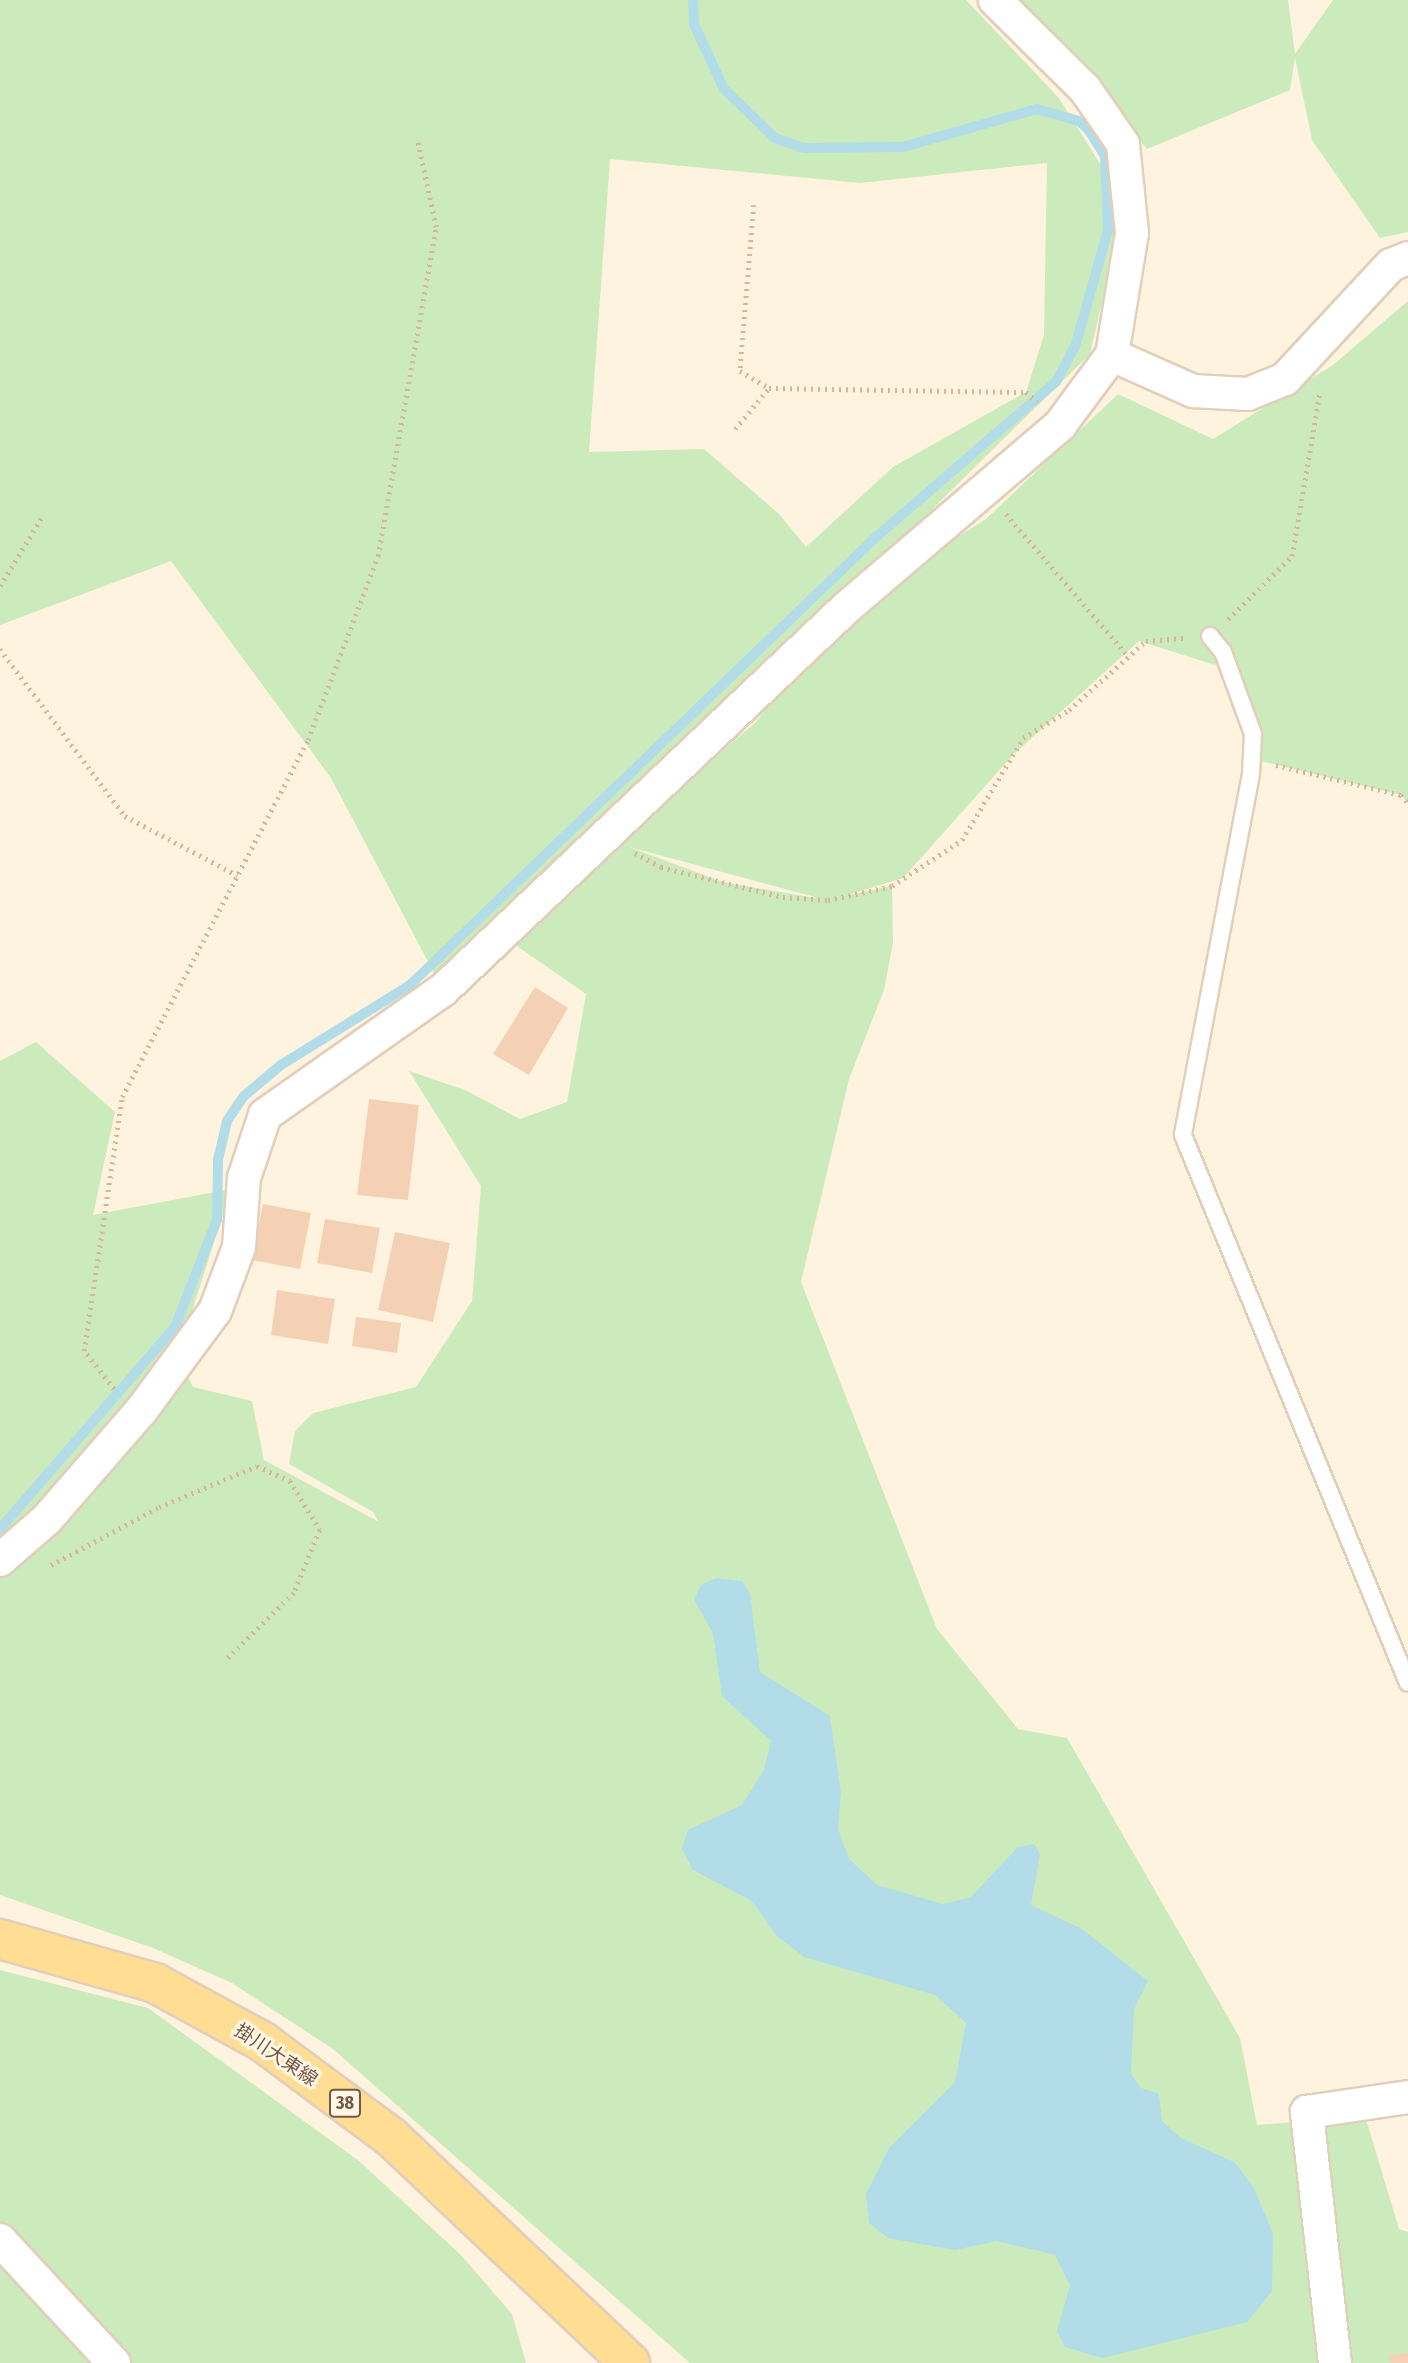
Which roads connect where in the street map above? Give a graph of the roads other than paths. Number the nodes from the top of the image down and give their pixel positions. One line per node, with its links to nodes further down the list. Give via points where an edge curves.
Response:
1 (995, 0): 3 (street, via 1085,89 1123,144 1132,233)
2 (1408, 258): 3 (street, via 1391,265 1285,379 1248,394 1193,391)
3 (1112, 355): 5 (street, via 1060,425 845,608 443,990 265,1115 244,1178 239,1247 215,1311 141,1411 47,1519)
4 (1210, 636): 6 (lane, via 1253,734 1252,759 1183,1135)
5 (0, 1560)
6 (1408, 1683)
7 (0, 1939): 11 (main road, 掛川大東線 / 38, via 155,1983 262,2042 391,2137)
8 (1408, 2097): 12 (street, via 1307,2112)
9 (0, 2240): 10 (street)
10 (114, 2363)
11 (630, 2363)
12 (1335, 2363)

